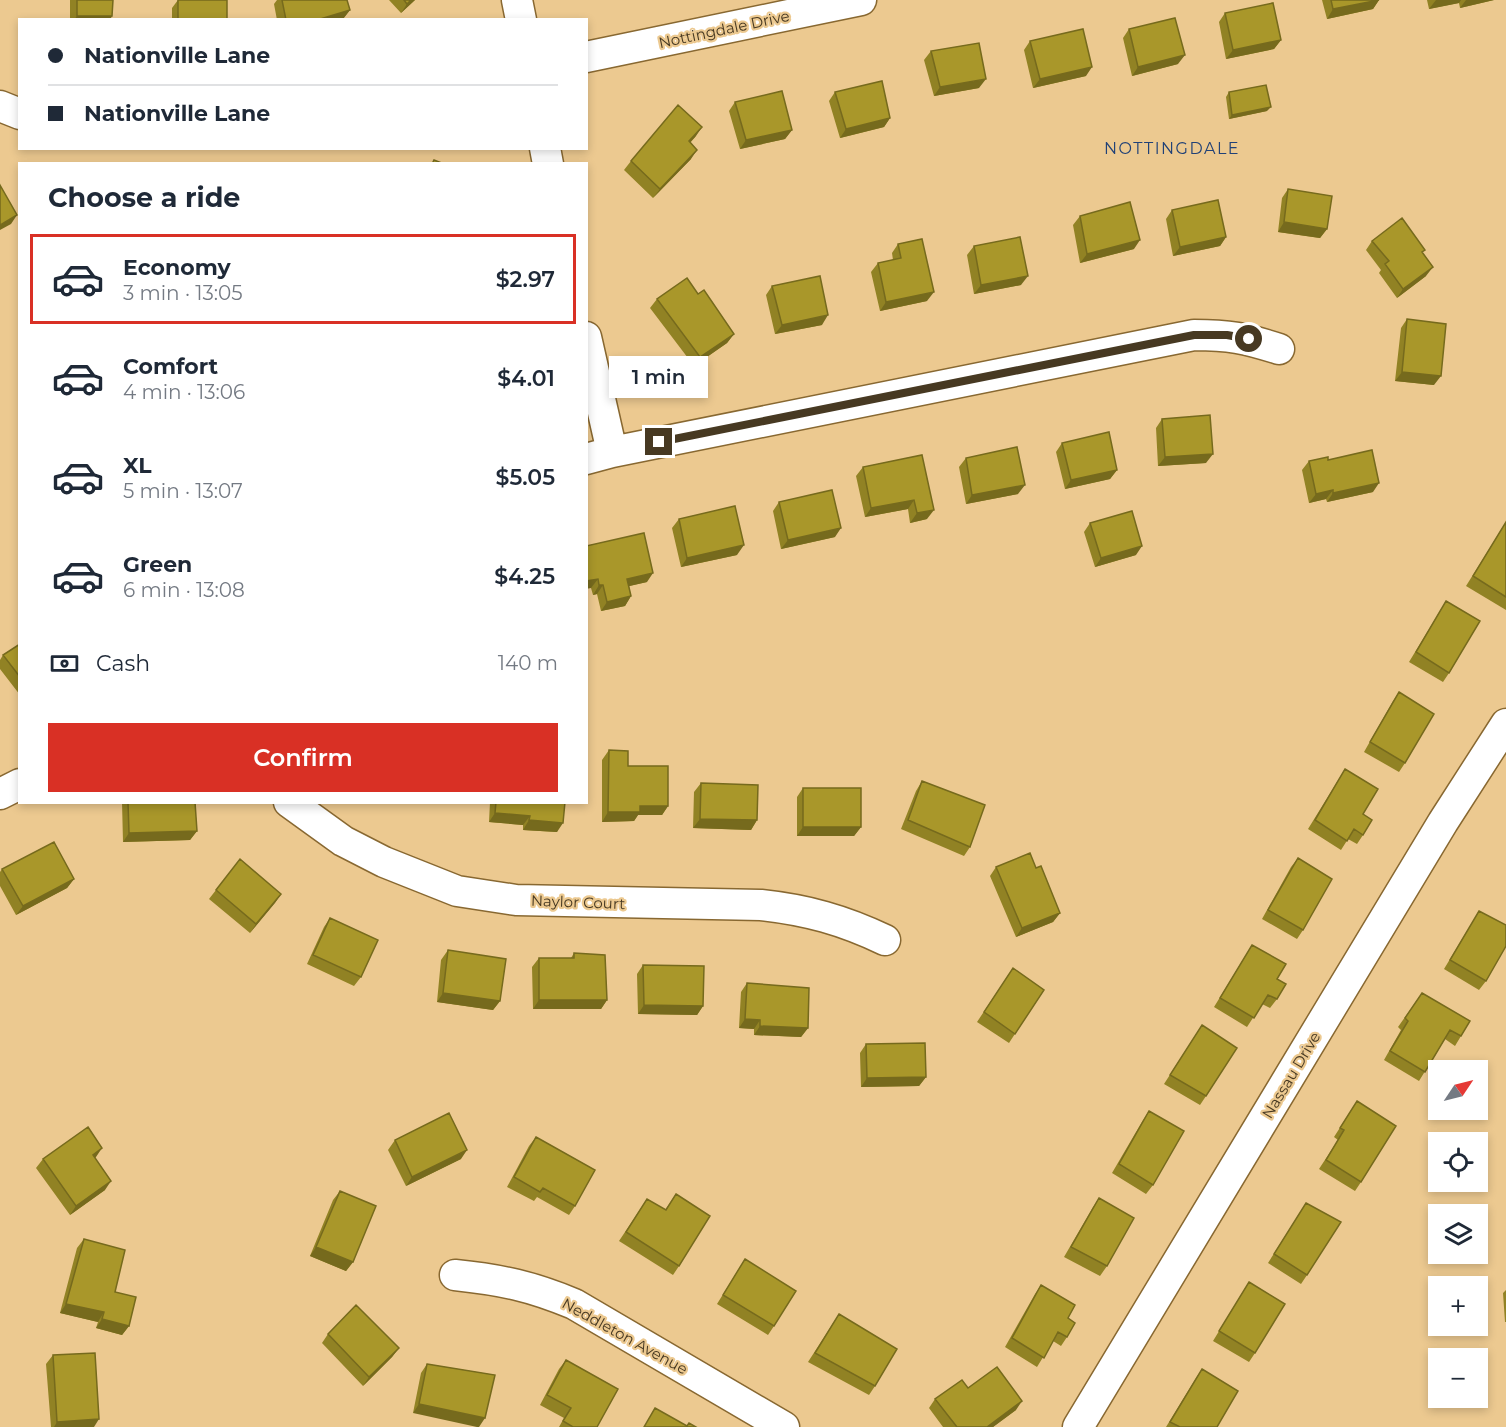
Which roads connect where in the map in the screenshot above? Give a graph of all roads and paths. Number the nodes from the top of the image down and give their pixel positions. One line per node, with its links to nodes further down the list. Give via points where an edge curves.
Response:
1 (517, 0): 3 (street)
2 (861, 0): 4 (street, Nottingdale Drive)
3 (520, 18)
4 (588, 57)
5 (0, 106): 6 (street)
6 (18, 113)
7 (1279, 349): 9 (street, via 1227,335 1194,335)
8 (588, 355): 9 (street)
9 (599, 455)
10 (1506, 724): 17 (street, Nassau Drive)
11 (18, 785): 12 (street)
12 (0, 794)
13 (292, 804): 14 (street, Naylor Court, via 343,841 457,891 516,900 761,905 829,916)
14 (885, 940)
15 (455, 1275): 16 (street, Neddleton Avenue, via 542,1290 574,1304)
16 (784, 1427)
17 (1078, 1427)

